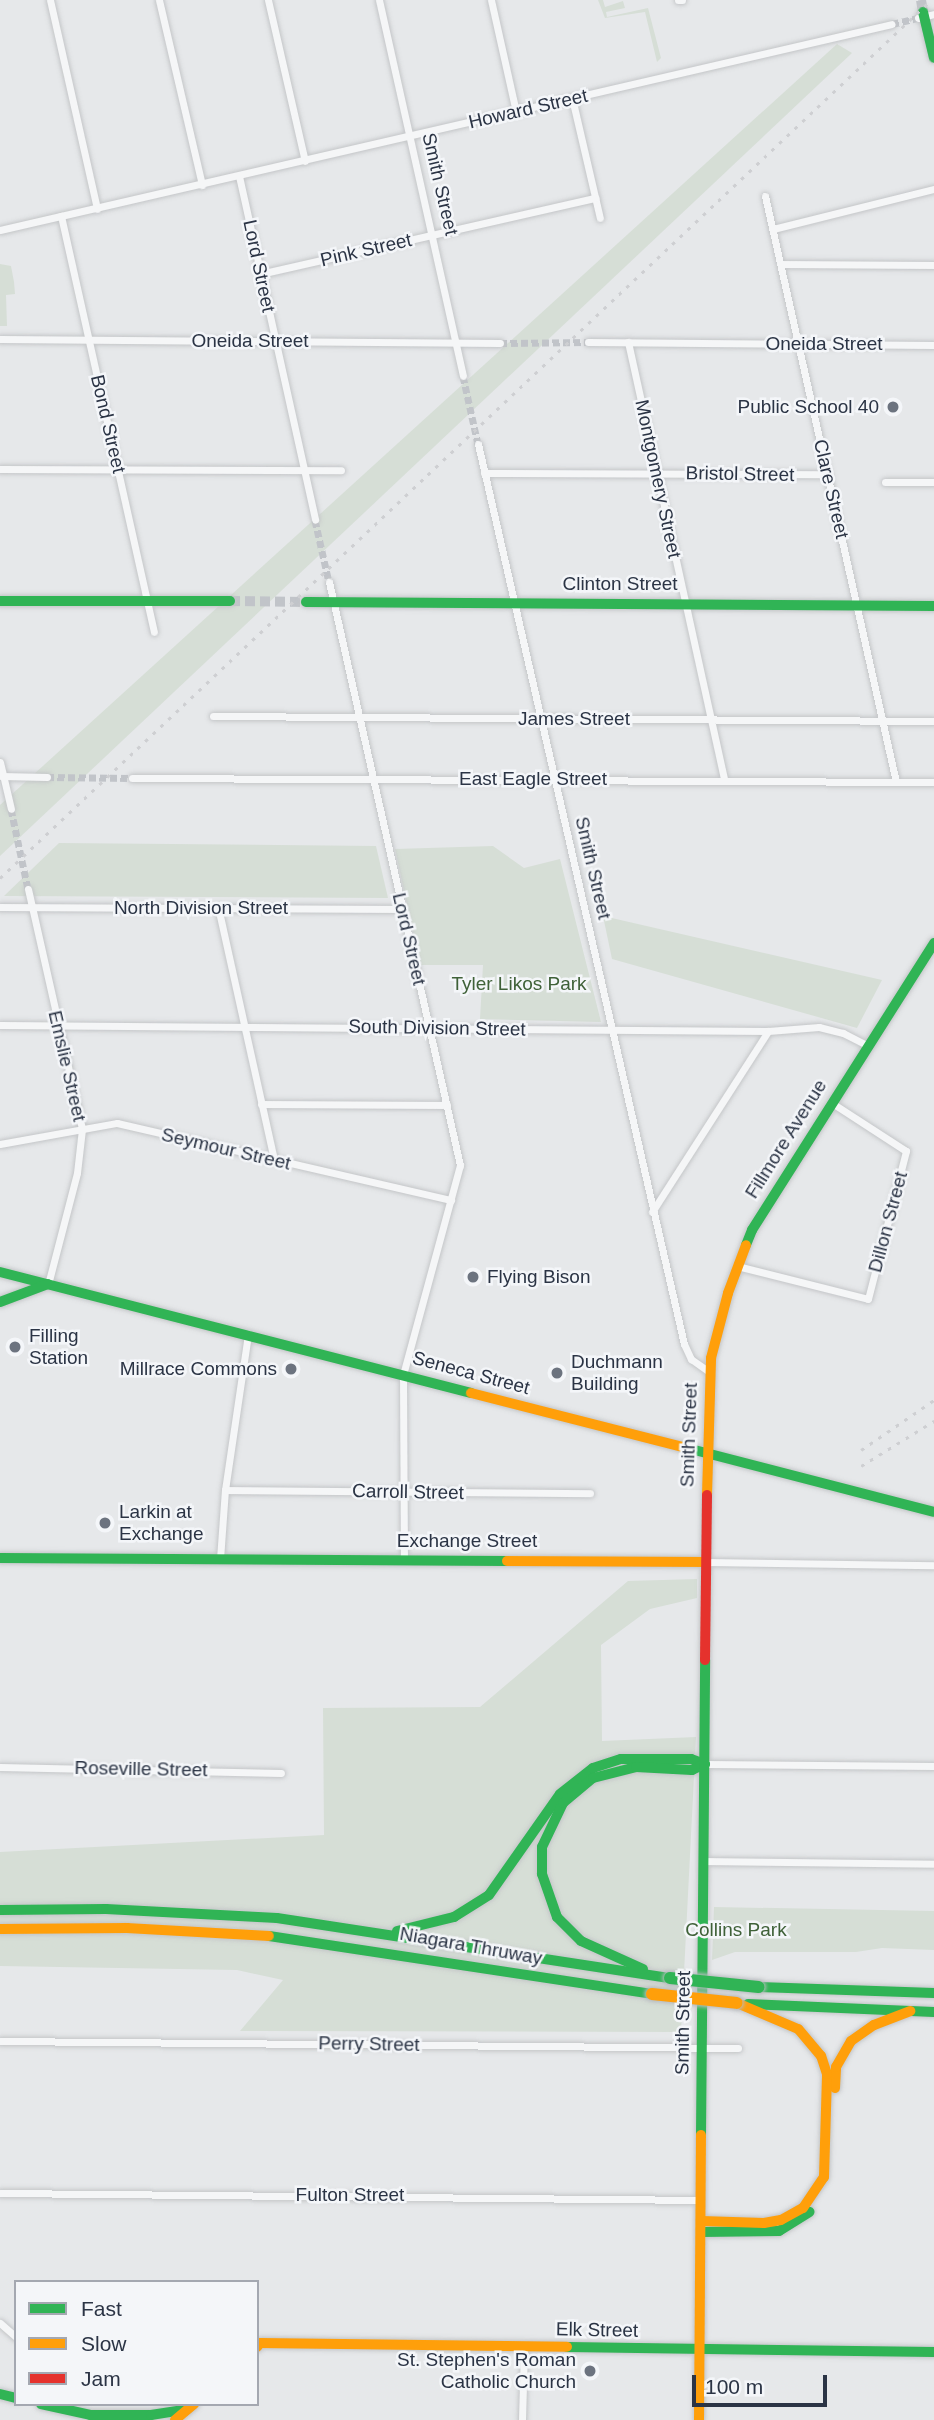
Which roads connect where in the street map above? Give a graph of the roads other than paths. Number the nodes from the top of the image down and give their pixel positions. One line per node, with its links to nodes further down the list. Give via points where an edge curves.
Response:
1 (50, 0): 18 (street)
2 (159, 0): 14 (street)
3 (268, 0): 12 (street)
4 (379, 0): 11 (street, Smith Street)
5 (491, 0): 10 (street)
6 (925, 15): 8 (main road)
7 (892, 24): 9 (street, Howard Street)
8 (934, 58)
9 (572, 99): 10 (street, Howard Street); 17 (street)
10 (516, 112): 11 (street, Howard Street)
11 (410, 137): 12 (street, Howard Street); 23 (street, Smith Street)
12 (305, 161): 13 (street, Howard Street)
13 (239, 176): 14 (street, Howard Street); 26 (street, Lord Street)
14 (202, 185): 18 (street, Howard Street)
15 (934, 190): 21 (street)
16 (765, 196): 21 (street, Clare Street)
17 (595, 198): 20 (street); 23 (street, Pink Street)
18 (97, 209): 19 (street, Howard Street)
19 (61, 216): 22 (street, Howard Street); 28 (street, Bond Street)
20 (600, 218)
21 (773, 229): 24 (street, Clare Street)
22 (0, 230)
23 (432, 235): 26 (street, Pink Street); 32 (street, Smith Street)
24 (781, 264): 25 (street); 34 (street, Clare Street)
25 (934, 265)
26 (260, 274): 29 (street, Lord Street)
27 (0, 339): 28 (street, Oneida Street)
28 (89, 340): 29 (street, Oneida Street); 39 (street, Bond Street)
29 (275, 342): 32 (street, Oneida Street); 40 (street, Lord Street)
30 (588, 342): 31 (street, Oneida Street)
31 (628, 342): 34 (street, Oneida Street); 43 (street, Montgomery Street)
32 (456, 343): 33 (street, Oneida Street); 36 (street, Smith Street)
33 (500, 343)
34 (798, 344): 35 (street, Oneida Street); 44 (street, Clare Street)
35 (934, 345)
36 (463, 376)
37 (478, 444): 42 (street, Smith Street)
38 (0, 469): 39 (street)
39 (118, 470): 40 (street); 50 (street, Bond Street)
40 (304, 470): 41 (street); 47 (street, Lord Street)
41 (341, 470)
42 (485, 473): 43 (street, Bristol Street); 54 (street, Smith Street)
43 (656, 473): 44 (street, Bristol Street); 55 (street, Montgomery Street)
44 (828, 474): 56 (street, Clare Street)
45 (885, 482): 46 (street)
46 (934, 482)
47 (315, 520)
48 (329, 582): 53 (street, Lord Street)
49 (0, 601): 50 (main road)
50 (147, 601): 51 (main road); 58 (street, Bond Street)
51 (230, 601)
52 (306, 602): 53 (main road, Clinton Street)
53 (333, 603): 54 (main road, Clinton Street); 60 (street, Lord Street)
54 (513, 603): 55 (main road, Clinton Street); 61 (street, Smith Street)
55 (685, 604): 56 (main road, Clinton Street); 62 (street, Montgomery Street)
56 (857, 605): 57 (main road, Clinton Street); 63 (street, Clare Street)
57 (934, 606)
58 (154, 632)
59 (213, 716): 60 (street, James Street)
60 (359, 717): 61 (street, James Street); 69 (street, Lord Street)
61 (540, 718): 62 (street, James Street); 70 (street, Smith Street)
62 (710, 719): 63 (street, James Street); 71 (street, Montgomery Street)
63 (883, 721): 64 (street, James Street); 72 (street, Clare Street)
64 (934, 721)
65 (0, 762): 66 (street)
66 (2, 776): 67 (street); 74 (street)
67 (47, 777)
68 (132, 778): 69 (street, East Eagle Street)
69 (372, 779): 70 (street, East Eagle Street); 79 (street, Lord Street)
70 (553, 779): 71 (street, East Eagle Street); 85 (street, Smith Street)
71 (724, 780): 72 (street, East Eagle Street)
72 (896, 782): 73 (street, East Eagle Street)
73 (934, 782)
74 (11, 809)
75 (28, 889): 77 (street, Emslie Street)
76 (0, 908): 77 (street, North Division Street)
77 (32, 908): 78 (street, North Division Street); 82 (street, Emslie Street)
78 (218, 908): 79 (street, North Division Street); 83 (street)
79 (402, 909): 84 (street, Lord Street)
80 (934, 943): 87 (main road, Fillmore Avenue)
81 (0, 1026): 82 (street, South Division Street)
82 (59, 1026): 83 (street, South Division Street); 91 (street, Emslie Street)
83 (244, 1027): 84 (street, South Division Street); 89 (street)
84 (430, 1027): 85 (street, South Division Street); 90 (street, Lord Street)
85 (610, 1031): 86 (street, South Division Street); 95 (street, Smith Street)
86 (768, 1031): 87 (street, South Division Street, via 830,1028); 95 (street)
87 (869, 1046): 88 (main road, Fillmore Avenue)
88 (832, 1103): 96 (main road, Fillmore Avenue, via 752,1230); 96 (street, Dillon Street, via 906,1151 868,1299)
89 (261, 1104): 90 (street); 93 (street)
90 (447, 1105): 94 (street, Lord Street, via 460,1165)
91 (82, 1129): 92 (street, Seymour Street); 93 (street, Seymour Street, via 117,1123); 98 (street, Emslie Street, via 77,1173)
92 (0, 1144)
93 (274, 1160): 94 (street, Seymour Street)
94 (451, 1200): 102 (street, Lord Street)
95 (652, 1212): 101 (street, Smith Street, via 687,1354)
96 (737, 1266): 101 (main road, Fillmore Avenue, via 722,1312)
97 (0, 1272): 98 (main road, Seneca Street)
98 (48, 1284): 99 (main road); 100 (main road, Seneca Street)
99 (0, 1302)
100 (248, 1334): 102 (main road, Seneca Street); 104 (street)
101 (711, 1373): 103 (main road, Smith Street)
102 (403, 1375): 103 (main road, Seneca Street); 105 (street, Lord Street)
103 (707, 1454): 107 (main road, Seneca Street); 111 (main road, Smith Street)
104 (225, 1490): 105 (street, Carroll Street); 109 (street)
105 (404, 1493): 106 (street, Carroll Street); 110 (street, Lord Street)
106 (590, 1493)
107 (934, 1512)
108 (0, 1558): 109 (main road, Exchange Street)
109 (220, 1559): 110 (main road, Exchange Street)
110 (404, 1561): 111 (main road, Exchange Street)
111 (706, 1562): 112 (street, Exchange Street); 113 (main road, Smith Street)
112 (934, 1566)
113 (705, 1764): 114 (street); 117 (main road, Smith Street); 121 (main road, via 691,1759 621,1759 593,1768 560,1794 489,1895 454,1917); 122 (main road, via 692,1770 636,1767 593,1778 563,1803 542,1847 544,1887 566,1929 600,1952)
114 (934, 1766)
115 (0, 1767): 116 (street, Roseville Street)
116 (281, 1773)
117 (704, 1861): 118 (street); 128 (main road, Smith Street)
118 (934, 1864)
119 (0, 1910): 121 (main road, Niagara Thruway, via 106,1909 277,1918)
120 (0, 1929): 124 (main road, Niagara Thruway, bridge, via 127,1928 277,1936)
121 (390, 1933): 122 (main road, Niagara Thruway)
122 (661, 1976): 123 (main road, Niagara Thruway, bridge, via 759,1987)
123 (934, 1993)
124 (754, 2008): 125 (main road); 132 (main road, via 798,2029 821,2056 827,2074 824,2176 803,2208 781,2220)
125 (915, 2011): 126 (main road); 132 (main road, via 860,2033 840,2057 835,2075 832,2172 816,2206 779,2231)
126 (934, 2012)
127 (0, 2041): 128 (street, Perry Street)
128 (702, 2047): 129 (street, Perry Street); 131 (main road, Smith Street)
129 (738, 2048)
130 (0, 2193): 131 (street, Fulton Street)
131 (701, 2200): 132 (main road, Smith Street)
132 (701, 2227): 137 (main road, Smith Street)
133 (0, 2323): 134 (street)
134 (14, 2335)
135 (259, 2344): 136 (main road, Elk Street)
136 (524, 2348): 137 (main road, Elk Street); 143 (street)
137 (700, 2350): 138 (main road, Elk Street); 144 (main road, Smith Street)
138 (934, 2352)
139 (50, 2406): 141 (main road)
140 (184, 2411): 141 (main road)
141 (90, 2415): 142 (main road)
142 (108, 2420)
143 (522, 2420)
144 (699, 2420)

